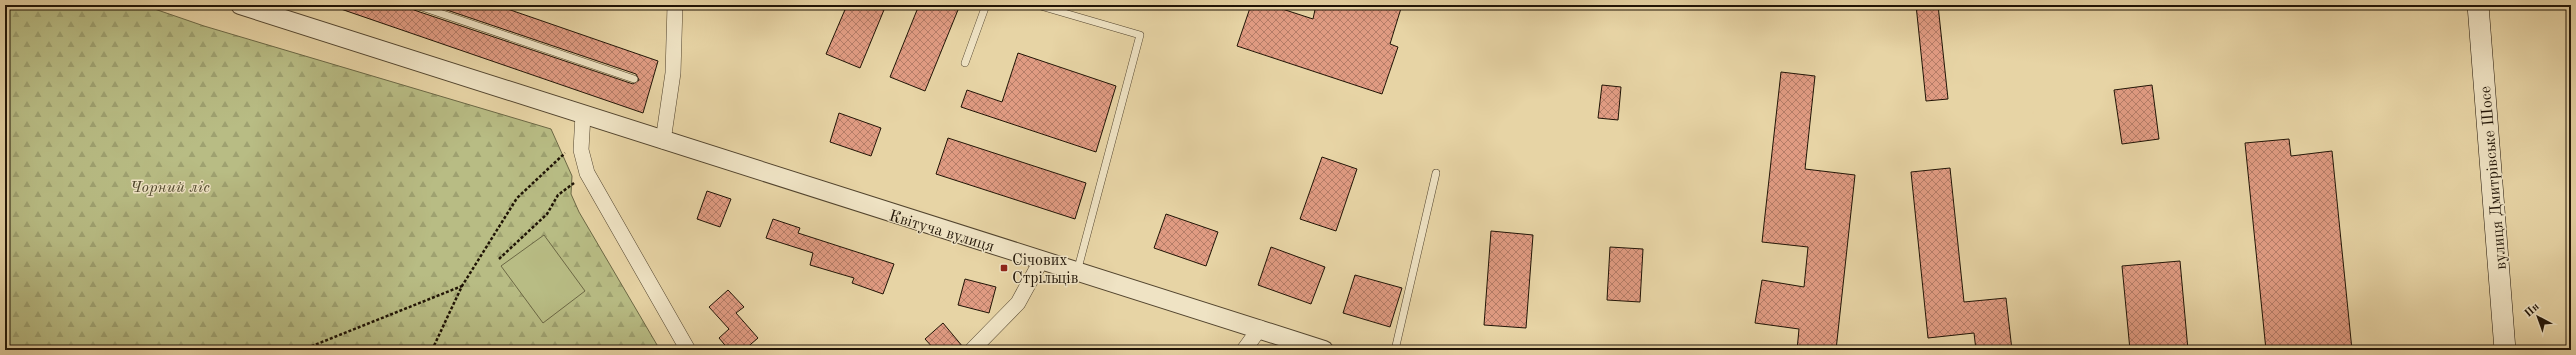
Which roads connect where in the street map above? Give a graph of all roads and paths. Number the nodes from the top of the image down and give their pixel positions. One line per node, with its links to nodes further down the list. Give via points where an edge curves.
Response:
1 (240, 5): 9 (street, Квітуча вулиця)
2 (416, 5): 8 (lane)
3 (675, 5): 11 (street, via 672,73)
4 (986, 5): 7 (lane)
5 (1037, 5): 16 (lane, via 1140,35)
6 (2478, 5): 26 (main road, вулиця Дмитрівське Шосе)
7 (965, 63)
8 (634, 79)
9 (583, 115): 10 (street); 11 (street, Квітуча вулиця)
10 (582, 138): 12 (street, via 581,150); 17 (path, via 518,198)
11 (663, 141): 15 (street, Квітуча вулиця)
12 (587, 173): 14 (path, via 558,195 547,214); 21 (street)
13 (1436, 173): 25 (lane)
14 (498, 259)
15 (1041, 261): 16 (street, Квітуча вулиця); 22 (street, via 1018,303)
16 (1077, 272): 18 (street, Квітуча вулиця)
17 (462, 286): 19 (path); 20 (path)
18 (1260, 328): 23 (street); 24 (street, Квітуча вулиця)
19 (302, 350)
20 (432, 350)
21 (688, 350)
22 (972, 350)
23 (1244, 350)
24 (1324, 350)
25 (1395, 350)
26 (2505, 350)

